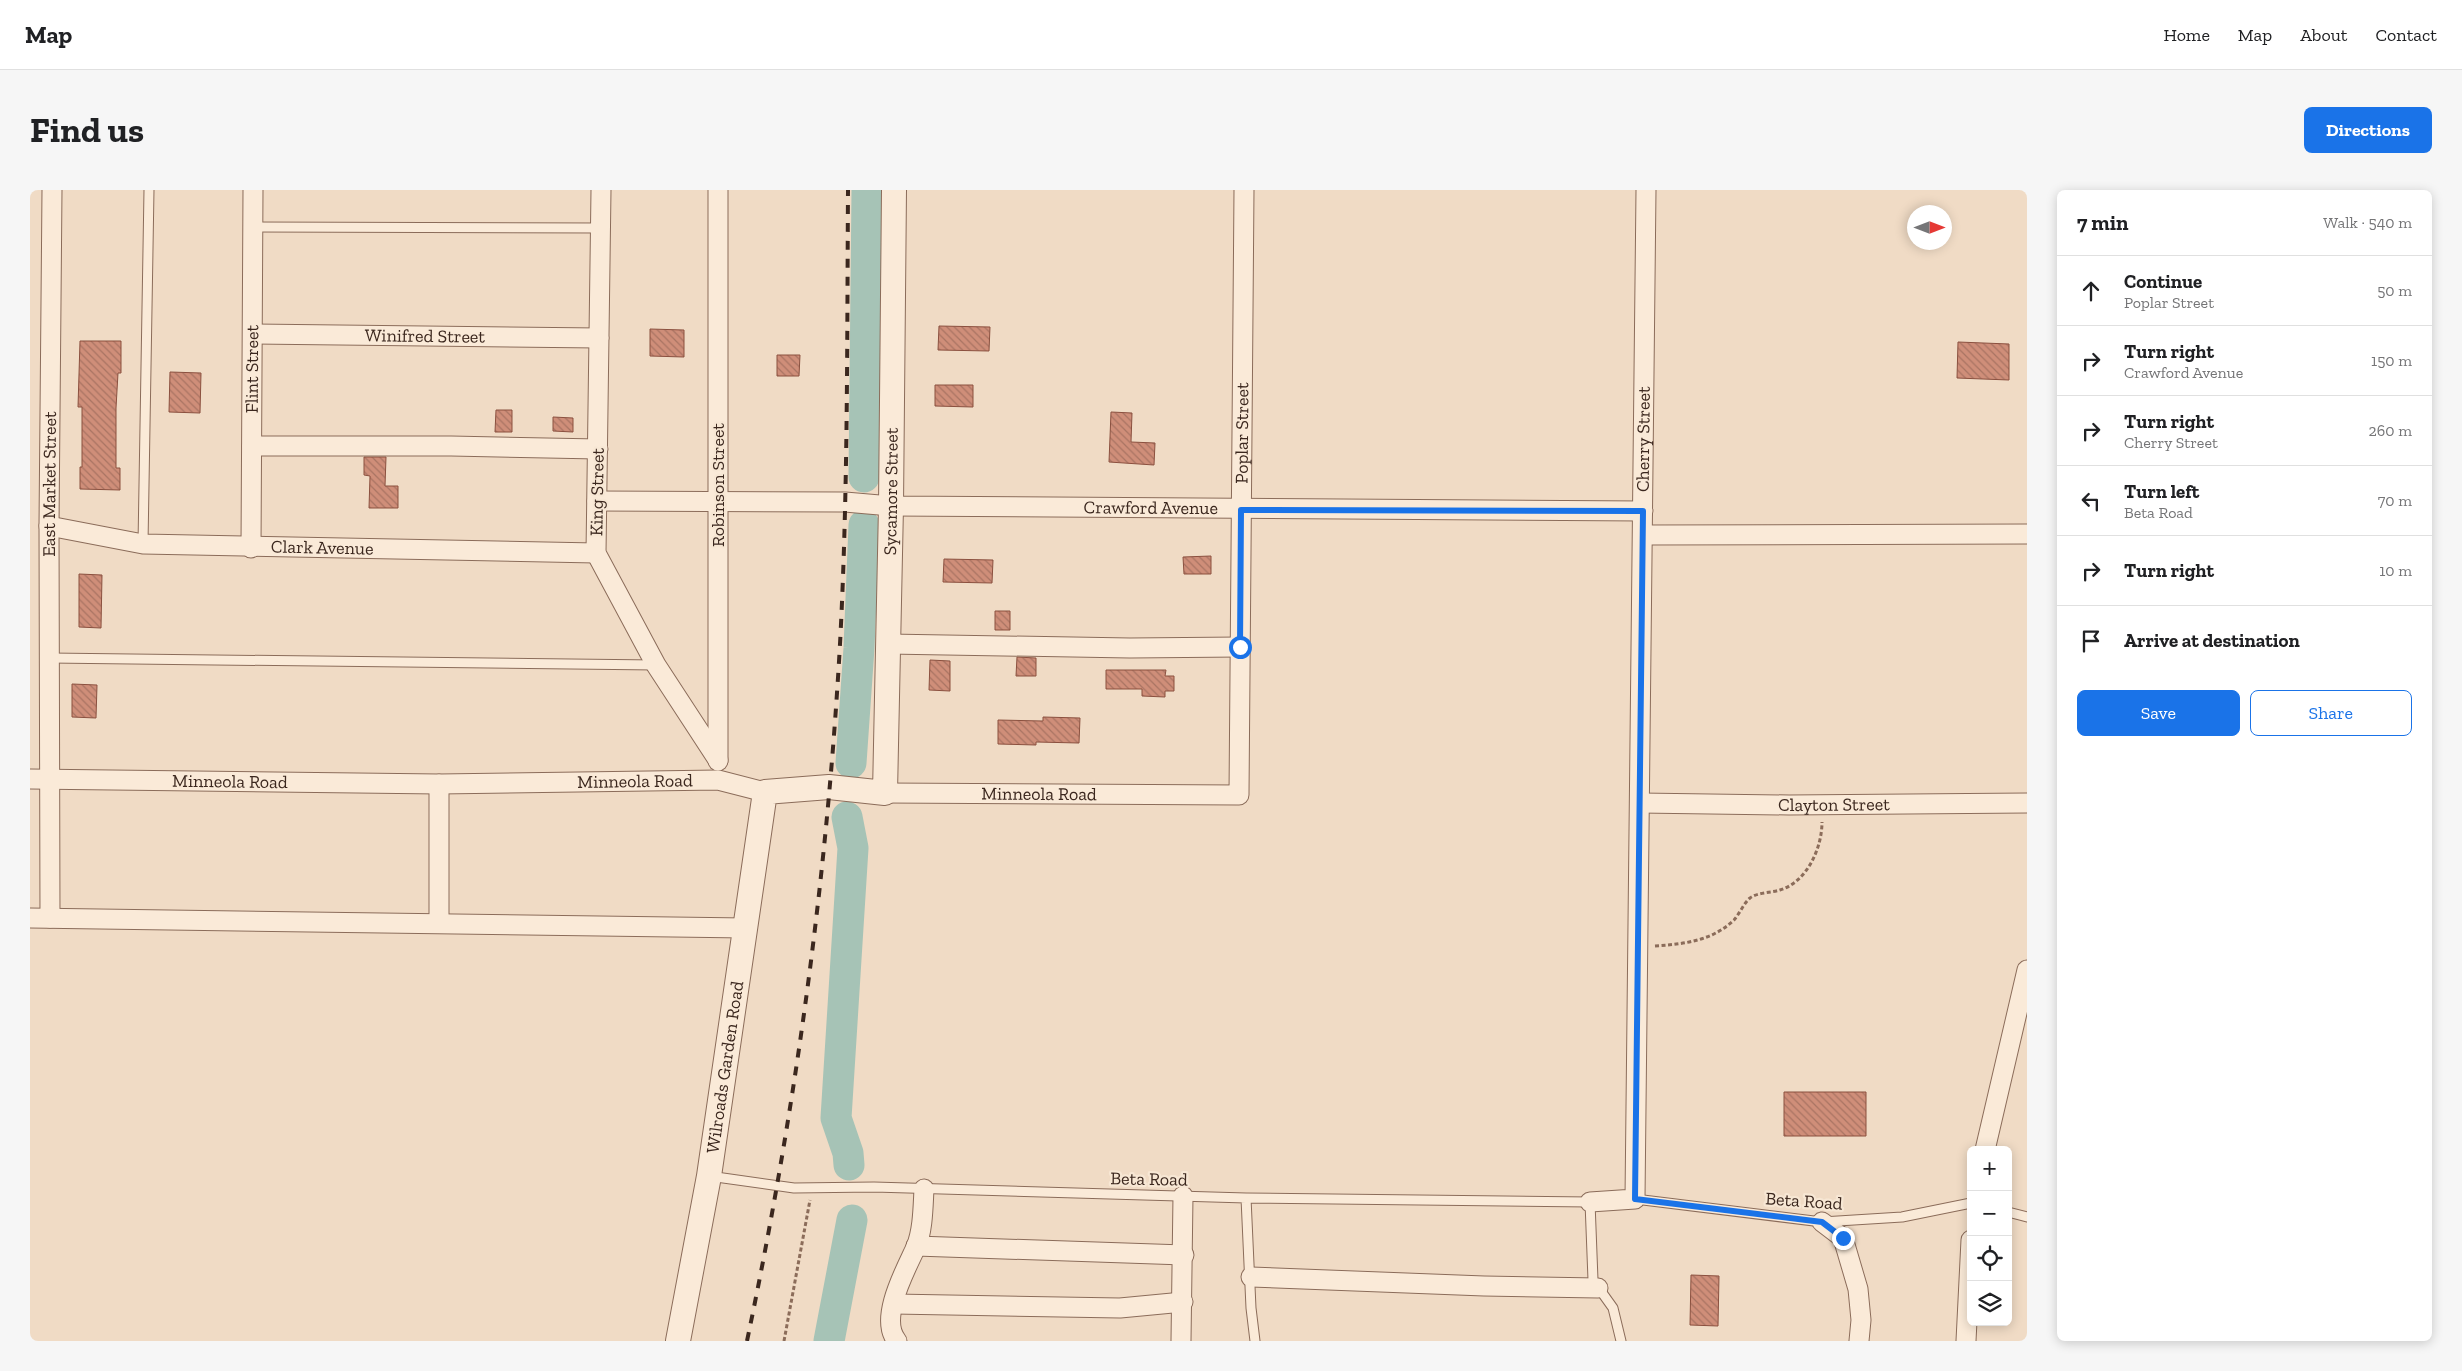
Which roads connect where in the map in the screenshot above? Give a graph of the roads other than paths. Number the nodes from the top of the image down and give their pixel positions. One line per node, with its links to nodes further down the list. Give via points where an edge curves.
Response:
1 (52, 190): 20 (street, East Market Street)
2 (149, 190): 23 (lane)
3 (253, 190): 9 (street, Flint Street)
4 (601, 190): 10 (street, King Street)
5 (718, 190): 16 (street, Robinson Street)
6 (894, 190): 17 (street, Sycamore Street)
7 (1244, 190): 18 (street, Poplar Street)
8 (1646, 190): 19 (street, Cherry Street)
9 (253, 227): 10 (lane); 11 (street, Flint Street)
10 (601, 228): 12 (street, King Street)
11 (253, 334): 12 (street, Winifred Street); 13 (street, Flint Street)
12 (599, 338): 14 (street, King Street)
13 (252, 446): 14 (street); 24 (street, Flint Street)
14 (598, 449): 15 (street, King Street)
15 (597, 501): 16 (street, Crawford Avenue); 25 (street, King Street)
16 (718, 501): 17 (street, Crawford Avenue, via 845,502); 30 (street, Robinson Street)
17 (891, 506): 18 (street, Crawford Avenue); 26 (street, Sycamore Street)
18 (1241, 510): 19 (street, Crawford Avenue); 27 (street, Poplar Street)
19 (1643, 511): 22 (street, Cherry Street)
20 (49, 526): 23 (street, Clark Avenue); 28 (street, East Market Street)
21 (2027, 534): 22 (street)
22 (1643, 535): 38 (street, Cherry Street)
23 (143, 544): 24 (street, Clark Avenue)
24 (251, 548): 25 (street, Clark Avenue)
25 (596, 553): 29 (street, King Street)
26 (888, 644): 27 (street); 36 (street, Sycamore Street)
27 (1240, 647): 37 (street, Poplar Street)
28 (49, 658): 29 (lane); 32 (street, East Market Street)
29 (656, 665): 30 (street, King Street)
30 (718, 760): 33 (street, Robinson Street)
31 (30, 779): 32 (street, Minneola Road)
32 (49, 780): 34 (street, Minneola Road); 41 (street, East Market Street)
33 (718, 780): 34 (street, Minneola Road); 35 (street, Minneola Road)
34 (439, 784): 42 (street)
35 (764, 792): 36 (street, Minneola Road, via 829,787); 43 (street, Wilroads Garden Road)
36 (885, 793): 37 (street, Minneola Road)
37 (1239, 795)
38 (1640, 803): 39 (street, Clayton Street); 50 (street, Cherry Street)
39 (2027, 803)
40 (30, 918): 41 (street)
41 (50, 918): 42 (street)
42 (439, 923): 43 (street)
43 (746, 928): 46 (street, Wilroads Garden Road)
44 (2027, 970): 45 (street)
45 (1986, 1146)
46 (709, 1176): 47 (lane, Beta Road, via 786,1187); 63 (street, Wilroads Garden Road)
47 (924, 1189): 48 (lane, Beta Road); 56 (street)
48 (1183, 1196): 49 (lane, Beta Road); 57 (street)
49 (1246, 1198): 51 (lane, Beta Road); 58 (lane)
50 (1635, 1199): 51 (street); 55 (lane, Beta Road)
51 (1590, 1202): 60 (lane, via 1593,1280)
52 (1967, 1204): 55 (lane, Beta Road, via 1902,1217)
53 (2012, 1213): 54 (lane)
54 (2027, 1217)
55 (1822, 1222): 68 (street, via 1843,1238 1858,1289)
56 (916, 1246): 57 (street); 62 (street, via 908,1259)
57 (1184, 1255): 61 (street)
58 (1251, 1277): 60 (street); 66 (lane)
59 (1969, 1281): 69 (street)
60 (1598, 1288): 67 (lane, via 1613,1308)
61 (1183, 1302): 62 (street, via 1120,1308); 65 (street)
62 (894, 1304): 64 (street, via 893,1336)
63 (678, 1341)
64 (897, 1341)
65 (1181, 1341)
66 (1255, 1341)
67 (1621, 1341)
68 (1859, 1341)
69 (1966, 1341)

